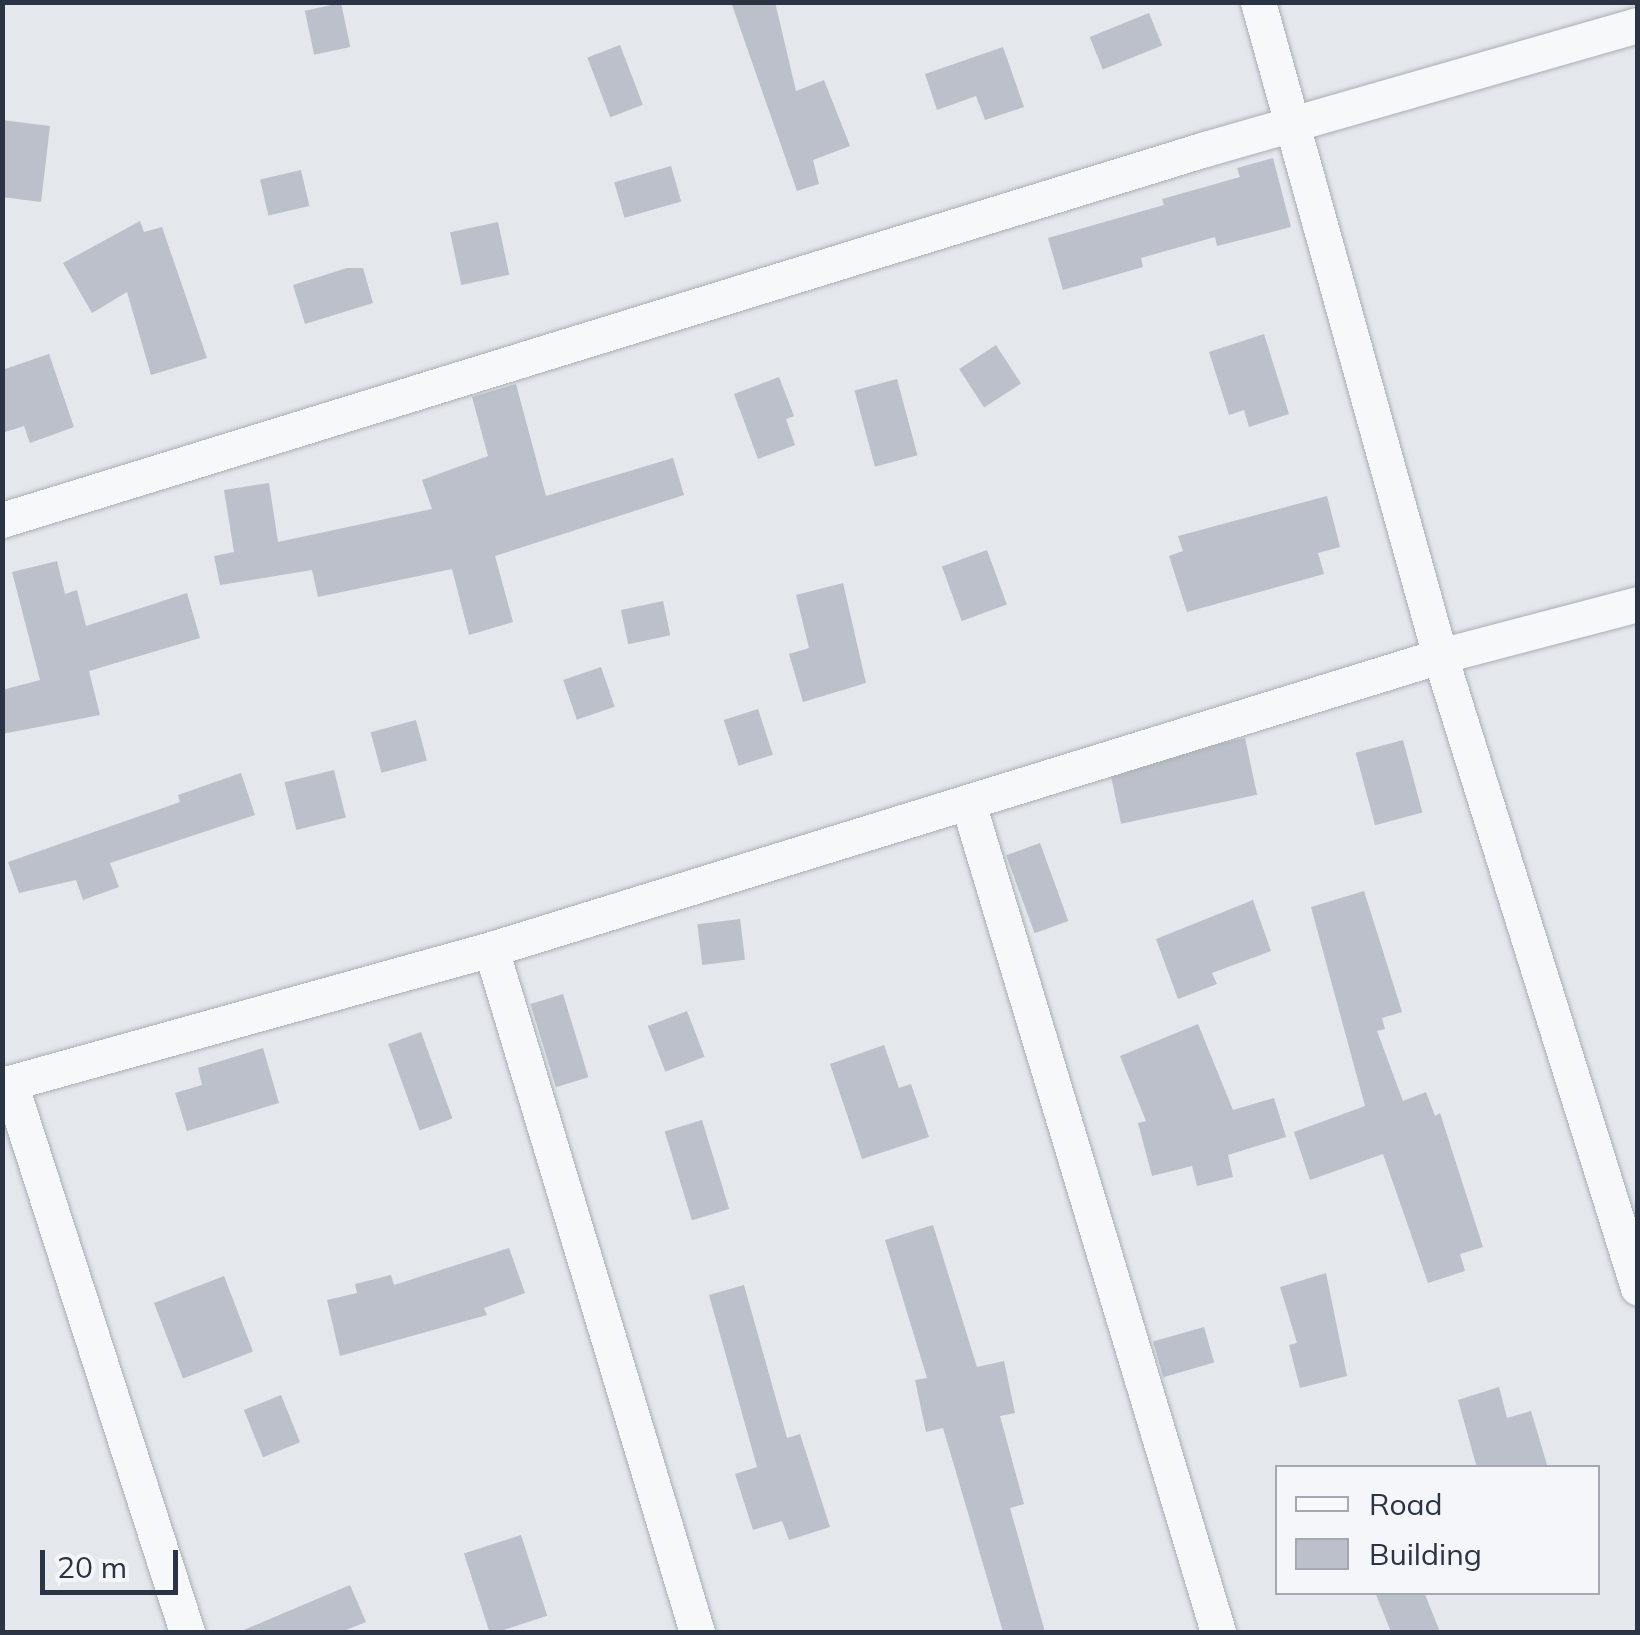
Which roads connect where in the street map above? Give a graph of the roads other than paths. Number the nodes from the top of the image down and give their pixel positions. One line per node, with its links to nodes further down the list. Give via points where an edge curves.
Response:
1 (1258, 2): 3 (street)
2 (1638, 25): 3 (street)
3 (1292, 123): 4 (street); 6 (street)
4 (2, 520)
5 (1638, 604): 6 (street)
6 (1440, 656): 7 (street); 10 (street)
7 (969, 806): 8 (street); 13 (street)
8 (491, 949): 9 (street); 12 (street)
9 (6, 1084): 11 (street)
10 (1638, 1288)
11 (187, 1632)
12 (697, 1632)
13 (1218, 1632)

